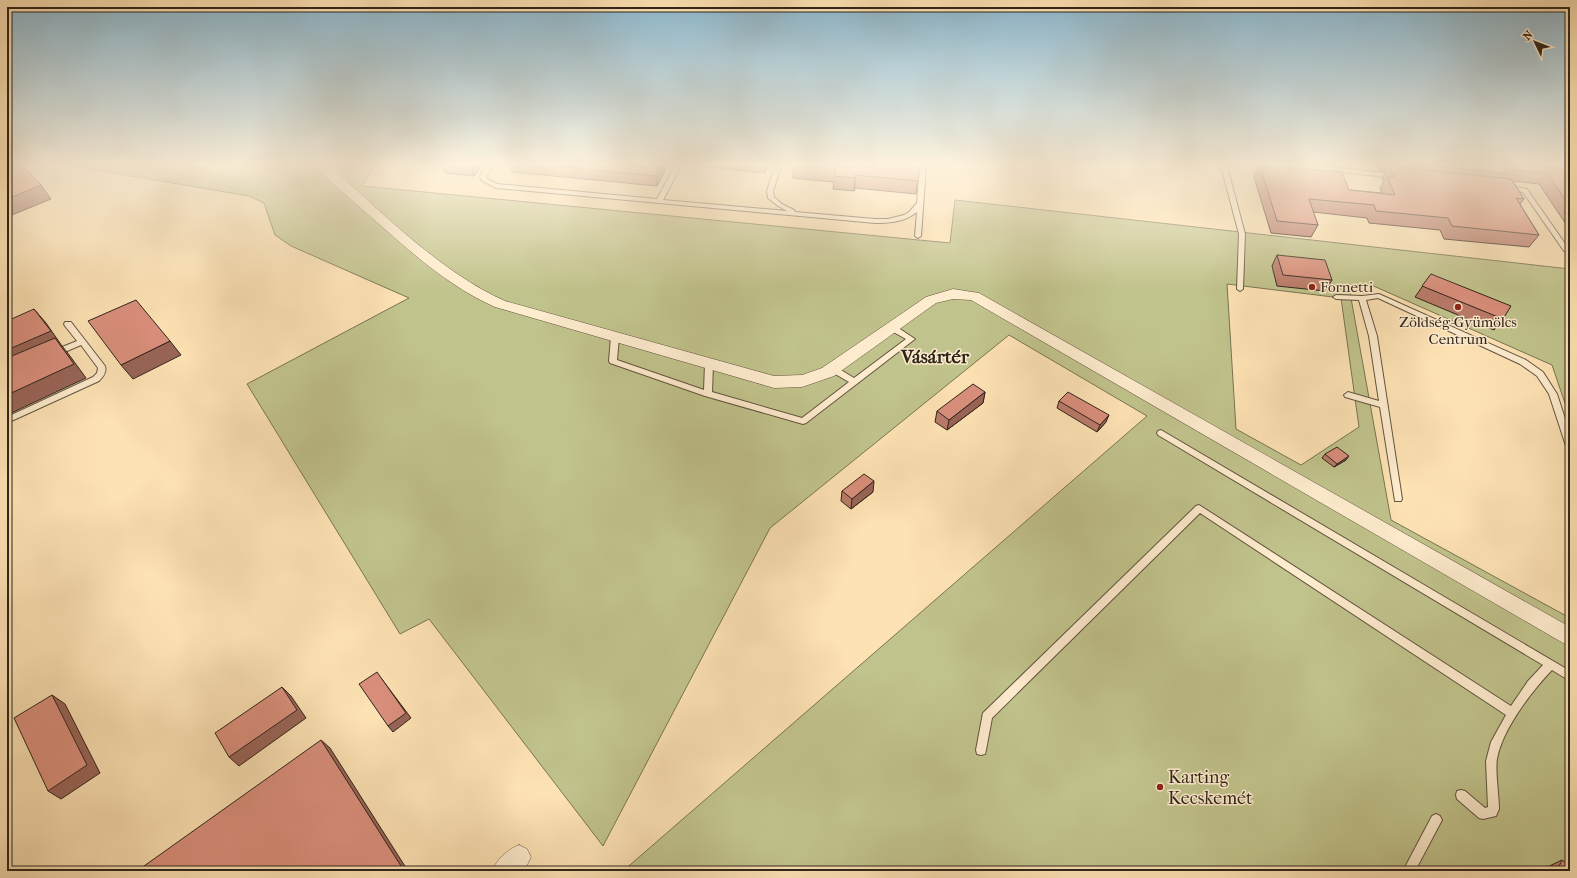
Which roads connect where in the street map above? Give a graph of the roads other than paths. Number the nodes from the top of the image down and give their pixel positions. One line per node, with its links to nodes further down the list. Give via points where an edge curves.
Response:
1 (367, 207): 16 (street, via 455,281 480,296)
2 (724, 207): 8 (lane)
3 (783, 207): 8 (lane)
4 (919, 207): 8 (lane, via 908,216 889,221)
5 (920, 207): 9 (lane)
6 (1235, 207): 11 (lane, via 1242,234)
7 (1537, 207): 10 (lane, via 1566,250)
8 (801, 214)
9 (918, 236)
10 (1570, 250)
11 (1240, 288)
12 (1336, 297): 13 (lane)
13 (1362, 298): 24 (lane, via 1373,336); 27 (lane, via 1379,296 1523,362 1540,374 1553,394)
14 (68, 324): 17 (lane)
15 (891, 327): 20 (street); 21 (lane, via 911,339); 29 (street, via 920,306 942,295 965,294 986,302)
16 (615, 337): 19 (street); 22 (lane, via 613,361)
17 (82, 342): 18 (lane); 25 (lane, via 102,368 101,374 96,379)
18 (48, 357)
19 (709, 364): 20 (street, via 756,378 788,383 815,378); 22 (lane)
20 (833, 369): 21 (lane)
21 (854, 382): 22 (lane, via 803,421)
22 (708, 394)
23 (1348, 395): 24 (lane)
24 (1384, 405): 28 (lane)
25 (7, 420)
26 (1161, 433): 30 (lane)
27 (1570, 446)
28 (1398, 499)
29 (1570, 638)
30 (1550, 665): 31 (lane); 32 (lane, via 1532,684)
31 (1570, 676)
32 (1512, 713): 33 (lane, via 1198,508 987,716); 34 (lane, via 1495,746 1491,761 1494,808 1492,812 1483,814)
33 (981, 750)
34 (1461, 795)
35 (1436, 820): 36 (lane)
36 (1409, 871)

